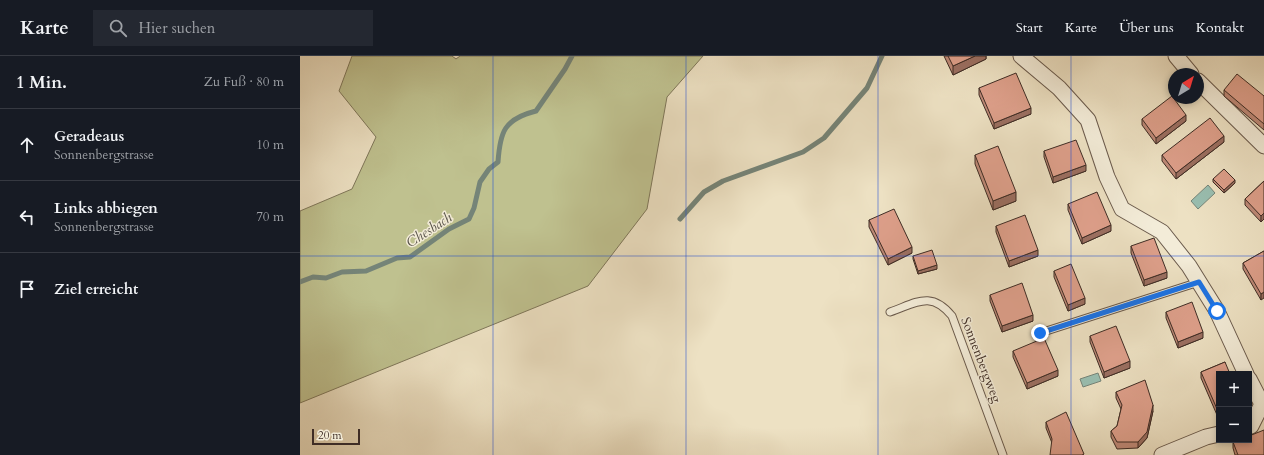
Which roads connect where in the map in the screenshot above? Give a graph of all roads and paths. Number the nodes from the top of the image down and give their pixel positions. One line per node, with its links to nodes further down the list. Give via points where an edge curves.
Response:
1 (1021, 56): 6 (street, via 1059,88 1088,120 1107,177 1122,209 1162,232)
2 (1176, 56): 3 (street)
3 (1186, 68)
4 (1204, 88): 5 (street)
5 (1264, 146)
6 (1199, 282): 8 (lane); 9 (street, via 1217,311)
7 (890, 312): 13 (lane, Sonnenbergweg, via 921,301 932,300 949,312)
8 (1040, 333)
9 (1245, 371)
10 (1252, 385): 11 (street, via 1262,404)
11 (1252, 424)
12 (1216, 435): 14 (street)
13 (1003, 455)
14 (1162, 455)

